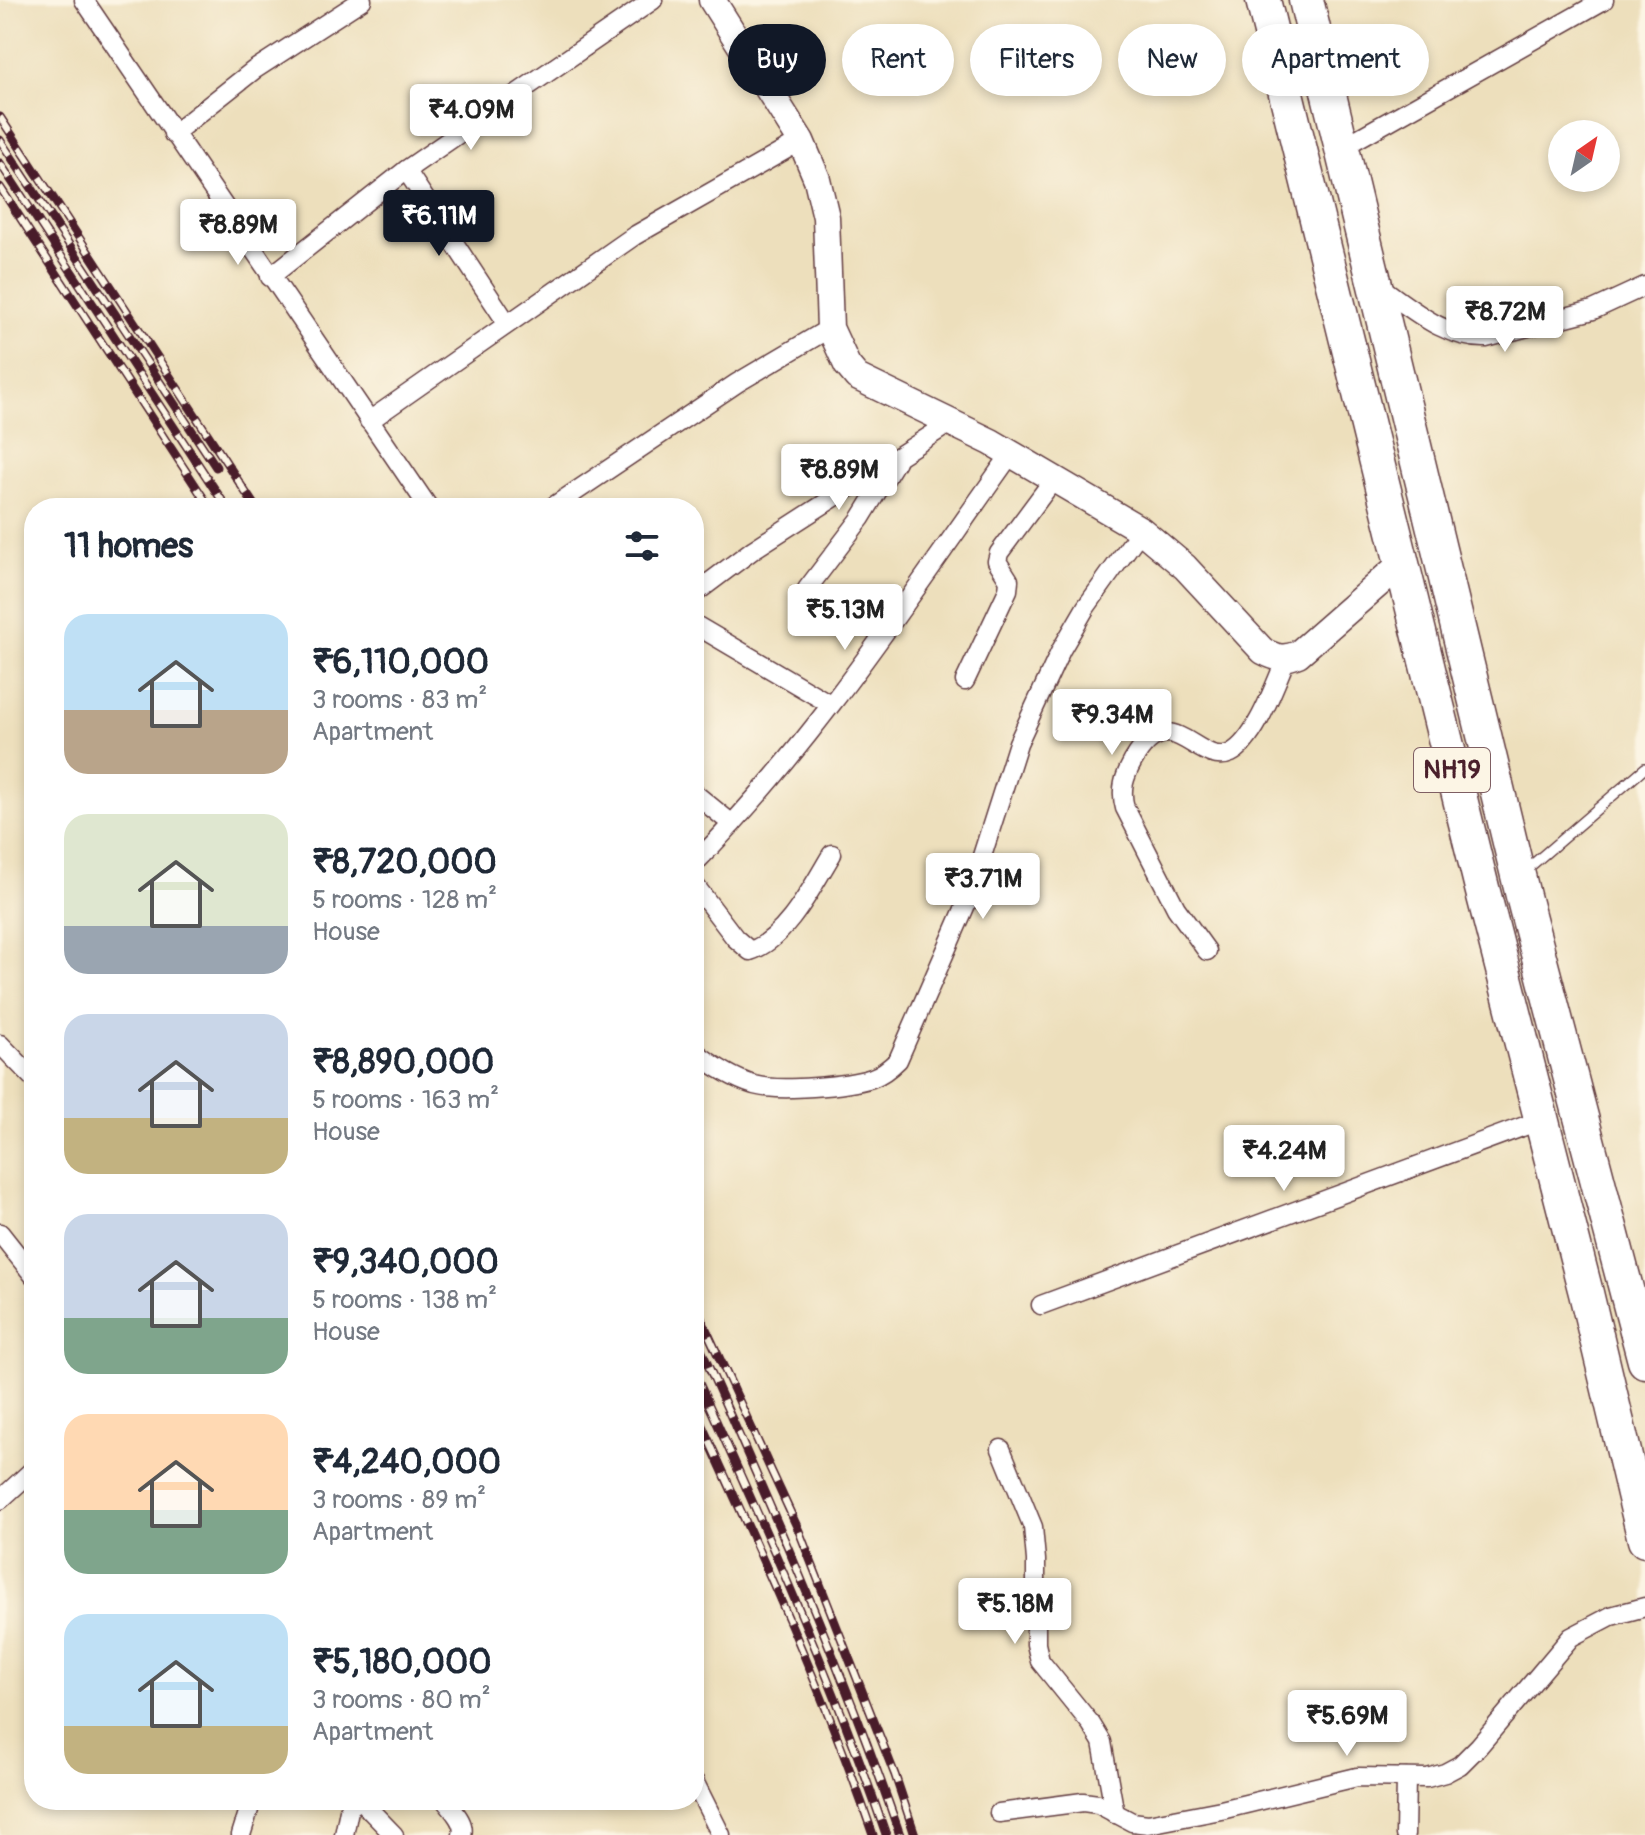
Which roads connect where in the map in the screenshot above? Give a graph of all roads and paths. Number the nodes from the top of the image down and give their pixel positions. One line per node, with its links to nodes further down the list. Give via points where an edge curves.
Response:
1 (84, 0): 8 (street)
2 (362, 0): 8 (street, via 254,70)
3 (653, 0): 11 (street)
4 (712, 0): 9 (street)
5 (1263, 0): 25 (highway, NH19)
6 (1306, 0): 10 (highway, NH19)
7 (1604, 0): 10 (street)
8 (173, 134): 12 (street)
9 (801, 141): 15 (street, via 634,236); 16 (street, via 826,217)
10 (1341, 148): 13 (highway, NH19)
11 (406, 170): 12 (street); 15 (street)
12 (270, 277): 17 (street)
13 (1374, 283): 14 (street, via 1447,331 1468,338 1593,310); 37 (highway, NH19)
14 (1645, 286)
15 (507, 323): 17 (street)
16 (830, 328): 18 (street, via 857,377); 23 (street, via 737,383)
17 (369, 421): 22 (street)
18 (950, 423): 19 (street); 20 (street)
19 (1011, 454): 21 (street); 31 (street)
20 (900, 455): 26 (street); 27 (street)
21 (1054, 479): 24 (street); 30 (street, via 999,553 1008,590)
22 (422, 498)
23 (566, 498)
24 (1141, 530): 29 (street, via 1185,567 1263,651); 41 (street, via 1079,618 1018,743 968,900 898,1060 874,1077 785,1089 737,1080)
25 (1401, 564): 29 (street); 43 (highway, NH19)
26 (704, 586)
27 (807, 589)
28 (704, 630): 31 (street)
29 (1286, 659): 39 (street, via 1250,734 1235,751 1223,756 1162,733 1150,739 1125,778 1125,808 1176,908)
30 (965, 681)
31 (830, 704): 34 (street)
32 (1645, 768): 37 (lane)
33 (704, 801): 34 (street)
34 (732, 824): 35 (street)
35 (704, 853)
36 (832, 854): 38 (street, via 789,921 750,951)
37 (1518, 876): 47 (highway, NH19)
38 (704, 897)
39 (1207, 951)
40 (0, 1044): 42 (street)
41 (704, 1058)
42 (24, 1069)
43 (1541, 1120): 46 (street); 51 (highway, NH19)
44 (0, 1233): 45 (street)
45 (24, 1263)
46 (1041, 1305)
47 (1645, 1361)
48 (1001, 1449): 60 (street, via 1033,1527 1040,1661 1102,1742)
49 (24, 1478): 50 (street)
50 (0, 1500)
51 (1645, 1540)
52 (1645, 1607): 53 (street, via 1611,1616 1571,1637 1460,1765 1427,1778)
53 (1406, 1778): 60 (street, via 1357,1777 1148,1824); 66 (street)
54 (704, 1801): 65 (street)
55 (249, 1810): 61 (street)
56 (349, 1810): 62 (street)
57 (370, 1810): 63 (street)
58 (453, 1810): 64 (street, via 464,1828)
59 (999, 1813): 60 (street, via 1083,1802)
60 (1115, 1814)
61 (241, 1835)
62 (344, 1835)
63 (394, 1835)
64 (462, 1835)
65 (721, 1835)
66 (1405, 1835)

